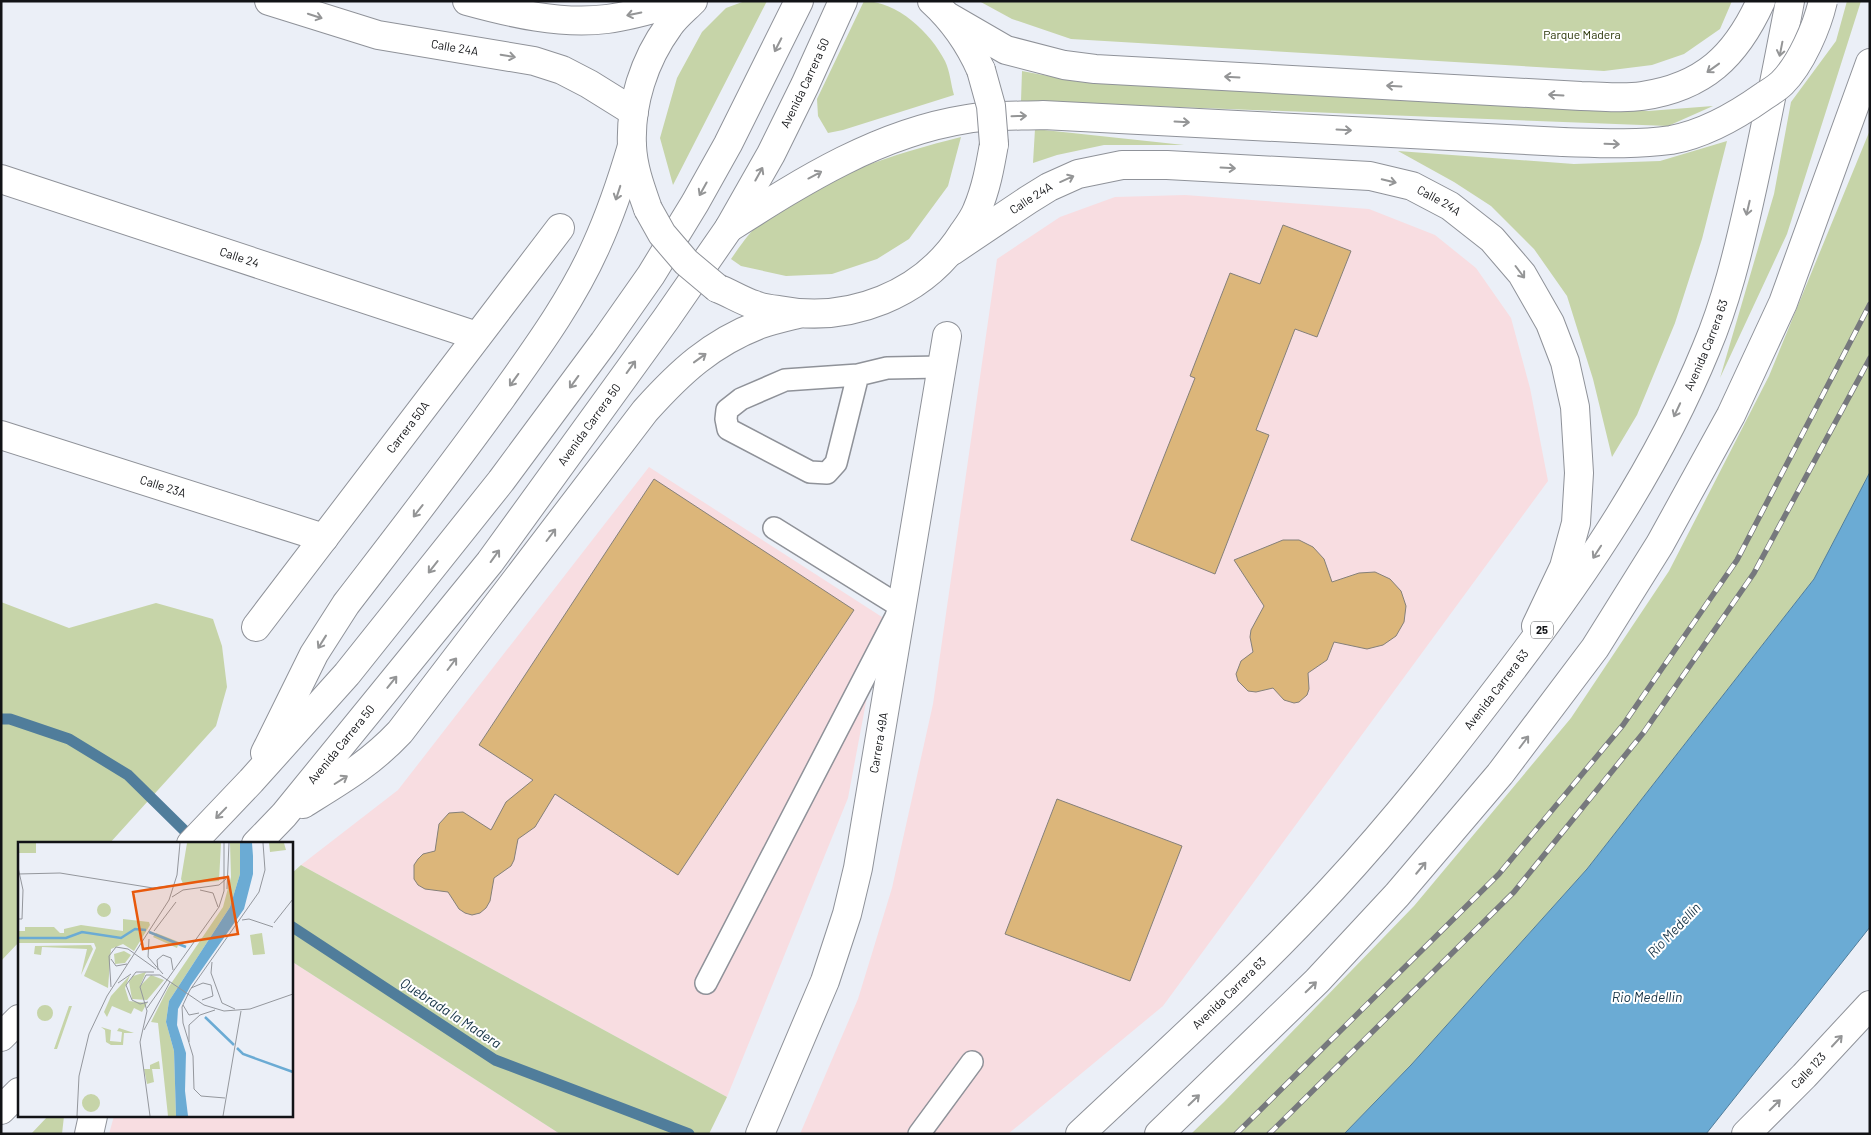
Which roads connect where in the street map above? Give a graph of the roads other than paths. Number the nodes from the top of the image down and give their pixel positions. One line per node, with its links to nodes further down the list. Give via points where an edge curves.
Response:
1 (269, 1): 12 (main road, Calle 24A, one-way to 12, via 388,37 534,61 562,70)
2 (467, 1): 3 (main road, one-way to 2, via 614,18 581,20 524,14)
3 (681, 1)
4 (692, 1): 12 (main road, via 669,26 653,52 641,80)
5 (799, 1): 29 (main road, one-way to 29, via 695,203 651,275 604,342 407,600 347,674)
6 (843, 1): 16 (main road, Avenida Carrera 50, one-way to 6, via 775,146)
7 (1762, 1): 10 (main road, one-way to 10, via 1746,32 1723,60 1699,77 1670,90 1641,96 1581,96 1095,69 1064,65 1006,50)
8 (1790, 1): 28 (main road, Avenida Carrera 63 / 25, one-way to 28, via 1736,261 1707,347 1636,489 1597,551)
9 (1823, 1): 16 (main road, one-way to 9, bridge, via 801,183 883,142 967,119 1043,115 1563,142 1625,144 1672,140 1710,128 1747,108 1782,83 1800,59)
10 (941, 9): 17 (main road, bridge, via 970,46 981,70 992,106 994,144 988,180 976,212)
11 (1870, 63): 45 (main road, one-way to 11, via 1317,981 1397,895 1500,774 1595,648 1660,544 1735,407 1783,303)
12 (634, 112): 13 (main road)
13 (632, 146): 18 (main road, bridge, via 648,209 662,234 686,262 717,288 756,306); 29 (main road, one-way to 29, via 617,198 596,248 565,305 456,461 346,604 314,654)
14 (1, 179): 19 (main road, Calle 24)
15 (560, 228): 19 (main road, Carrera 50A)
16 (729, 228): 30 (main road, Avenida Carrera 50, one-way to 16, via 490,562)
17 (952, 251): 18 (main road, via 927,275 898,294 866,307 832,314); 28 (main road, Calle 24A, one-way to 28, via 1049,187 1078,174 1122,166 1167,165 1370,176 1412,186 1450,206 1492,239 1522,274 1550,323 1565,362 1575,407 1579,473 1576,523 1564,567)
18 (798, 314): 30 (main road, one-way to 18, via 363,767 400,732 645,411 673,380 733,336)
19 (478, 336): 25 (main road, Carrera 50A)
20 (947, 336): 21 (main road, Carrera 49A)
21 (941, 367): 22 (lane, via 886,368); 26 (main road, Carrera 49A)
22 (858, 375): 22 (lane, via 785,380 741,399 727,410 728,429 810,472 827,473 836,463)
23 (1, 435): 25 (main road, Calle 23A)
24 (774, 528): 26 (lane)
25 (324, 538): 27 (main road, Carrera 50A)
26 (901, 607): 33 (lane); 41 (main road, Carrera 49A, via 858,868 847,914 825,981)
27 (256, 626)
28 (1522, 656): 44 (main road, Avenida Carrera 63 / 25, via 1463,733 1332,889 1252,971)
29 (251, 782): 31 (main road, one-way to 31)
30 (284, 815): 32 (main road)
31 (193, 842)
32 (258, 842)
33 (706, 983)
34 (1870, 1005): 46 (main road, Calle 123, one-way to 34)
35 (18, 1020): 36 (main road)
36 (1, 1037)
37 (972, 1062): 43 (lane)
38 (18, 1093): 39 (main road)
39 (1, 1110)
40 (93, 1118): 42 (main road)
41 (763, 1126)
42 (89, 1134)
43 (920, 1134)
44 (1080, 1134)
45 (1159, 1134)
46 (1746, 1134)

